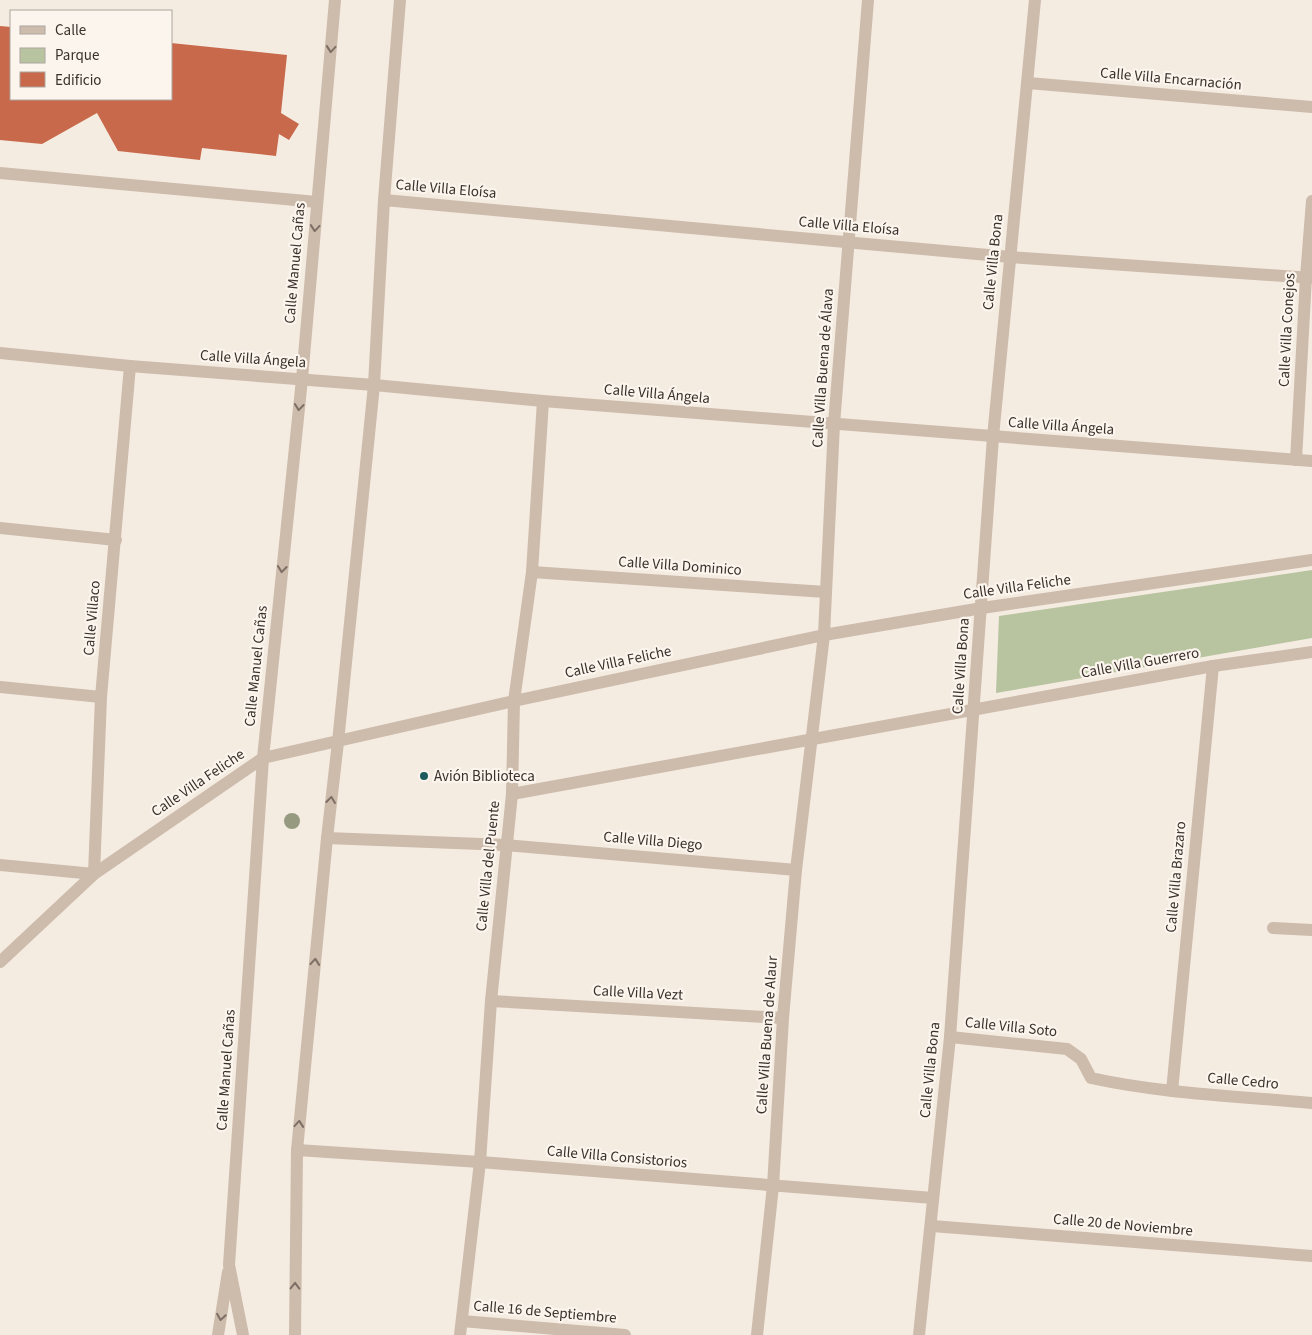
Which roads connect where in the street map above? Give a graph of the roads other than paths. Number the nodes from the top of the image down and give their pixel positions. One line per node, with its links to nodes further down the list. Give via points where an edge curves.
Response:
1 (335, 0): 10 (street, Calle Manuel Cañas, one-way to 10)
2 (400, 0): 8 (street)
3 (868, 0): 11 (street, Calle Villa Buena de Álava)
4 (1035, 0): 5 (street, Calle Villa Bona)
5 (1028, 83): 6 (street, Calle Villa Encarnación); 12 (street, Calle Villa Bona)
6 (1312, 107)
7 (0, 173): 10 (street)
8 (384, 200): 11 (street, Calle Villa Eloísa); 17 (street)
9 (1312, 201): 13 (street, Calle Villa Conejos)
10 (317, 202): 16 (street, Calle Manuel Cañas, one-way to 16)
11 (849, 242): 12 (street, Calle Villa Eloísa); 19 (street, Calle Villa Buena de Álava)
12 (1010, 257): 13 (street, Calle Villa Eloísa); 20 (street, Calle Villa Bona)
13 (1309, 278): 21 (street, Calle Villa Conejos)
14 (0, 353): 15 (street, Calle Villa Ángela)
15 (130, 366): 16 (street, Calle Villa Ángela); 24 (street, Calle Villaco)
16 (302, 379): 17 (street, Calle Villa Ángela); 38 (street, Calle Manuel Cañas, one-way to 38)
17 (374, 385): 18 (street, Calle Villa Ángela); 37 (street)
18 (543, 401): 19 (street, Calle Villa Ángela); 26 (street, Calle Villa del Puente)
19 (834, 424): 20 (street, Calle Villa Ángela); 27 (street, Calle Villa Buena de Álava)
20 (993, 437): 21 (street, Calle Villa Ángela); 28 (street, Calle Villa Bona)
21 (1296, 460): 22 (street, Calle Villa Ángela)
22 (1312, 461)
23 (0, 528): 24 (street)
24 (116, 540): 33 (street, Calle Villaco)
25 (1312, 560): 28 (street, Calle Villa Feliche)
26 (532, 572): 27 (street, Calle Villa Dominico); 34 (street, Calle Villa del Puente)
27 (826, 592): 29 (street, Calle Villa Buena de Álava)
28 (982, 608): 29 (street, Calle Villa Feliche); 35 (street, Calle Villa Bona)
29 (824, 635): 34 (street, Calle Villa Feliche); 36 (street, Calle Villa Buena de Álava)
30 (1312, 652): 31 (street, Calle Villa Guerrero)
31 (1213, 666): 35 (street, Calle Villa Guerrero); 51 (street, Calle Villa Brazaro)
32 (0, 687): 33 (street)
33 (101, 697): 44 (street, Calle Villaco)
34 (514, 701): 37 (street, Calle Villa Feliche); 39 (street, Calle Villa del Puente)
35 (974, 709): 36 (street); 50 (street, Calle Villa Bona)
36 (812, 738): 39 (street); 43 (street, Calle Villa Buena de Alaur)
37 (338, 742): 38 (street, Calle Villa Feliche); 40 (street, one-way to 37)
38 (263, 758): 44 (street, Calle Villa Feliche); 59 (street, Calle Manuel Cañas)
39 (512, 794): 41 (street, Calle Villa del Puente)
40 (327, 838): 41 (street, Calle Villa Diego); 53 (street, one-way to 40)
41 (506, 845): 43 (street, Calle Villa Diego); 48 (street, Calle Villa del Puente)
42 (0, 865): 44 (street)
43 (796, 870): 49 (street, Calle Villa Buena de Alaur)
44 (94, 874): 47 (street, Calle Villa Feliche)
45 (1273, 928): 46 (street)
46 (1312, 930)
47 (0, 962)
48 (491, 1001): 49 (street, Calle Villa Vezt); 54 (street, Calle Villa del Puente)
49 (784, 1018): 55 (street, Calle Villa Buena de Alaur)
50 (950, 1036): 51 (street, Calle Villa Soto, via 1067,1049 1081,1059 1091,1078); 56 (street, Calle Villa Bona)
51 (1172, 1091): 52 (street, Calle Cedro)
52 (1312, 1102)
53 (297, 1150): 54 (street, Calle Villa Consistorios); 63 (street, one-way to 53)
54 (480, 1162): 55 (street, Calle Villa Consistorios); 60 (street, Calle Villa del Puente)
55 (773, 1186): 56 (street, Calle Villa Consistorios); 66 (street, Calle Villa Buena de Alaur)
56 (933, 1198): 57 (street, Calle Villa Bona)
57 (932, 1226): 58 (street, Calle 20 de Noviembre); 67 (street, Calle Villa Bona)
58 (1312, 1256)
59 (229, 1265): 61 (street, one-way to 61); 62 (street, Calle Manuel Cañas)
60 (462, 1321): 64 (street, Calle Villa del Puente); 65 (street, Calle 16 de Septiembre)
61 (218, 1335)
62 (243, 1335)
63 (295, 1335)
64 (460, 1335)
65 (626, 1335)
66 (757, 1335)
67 (919, 1335)

